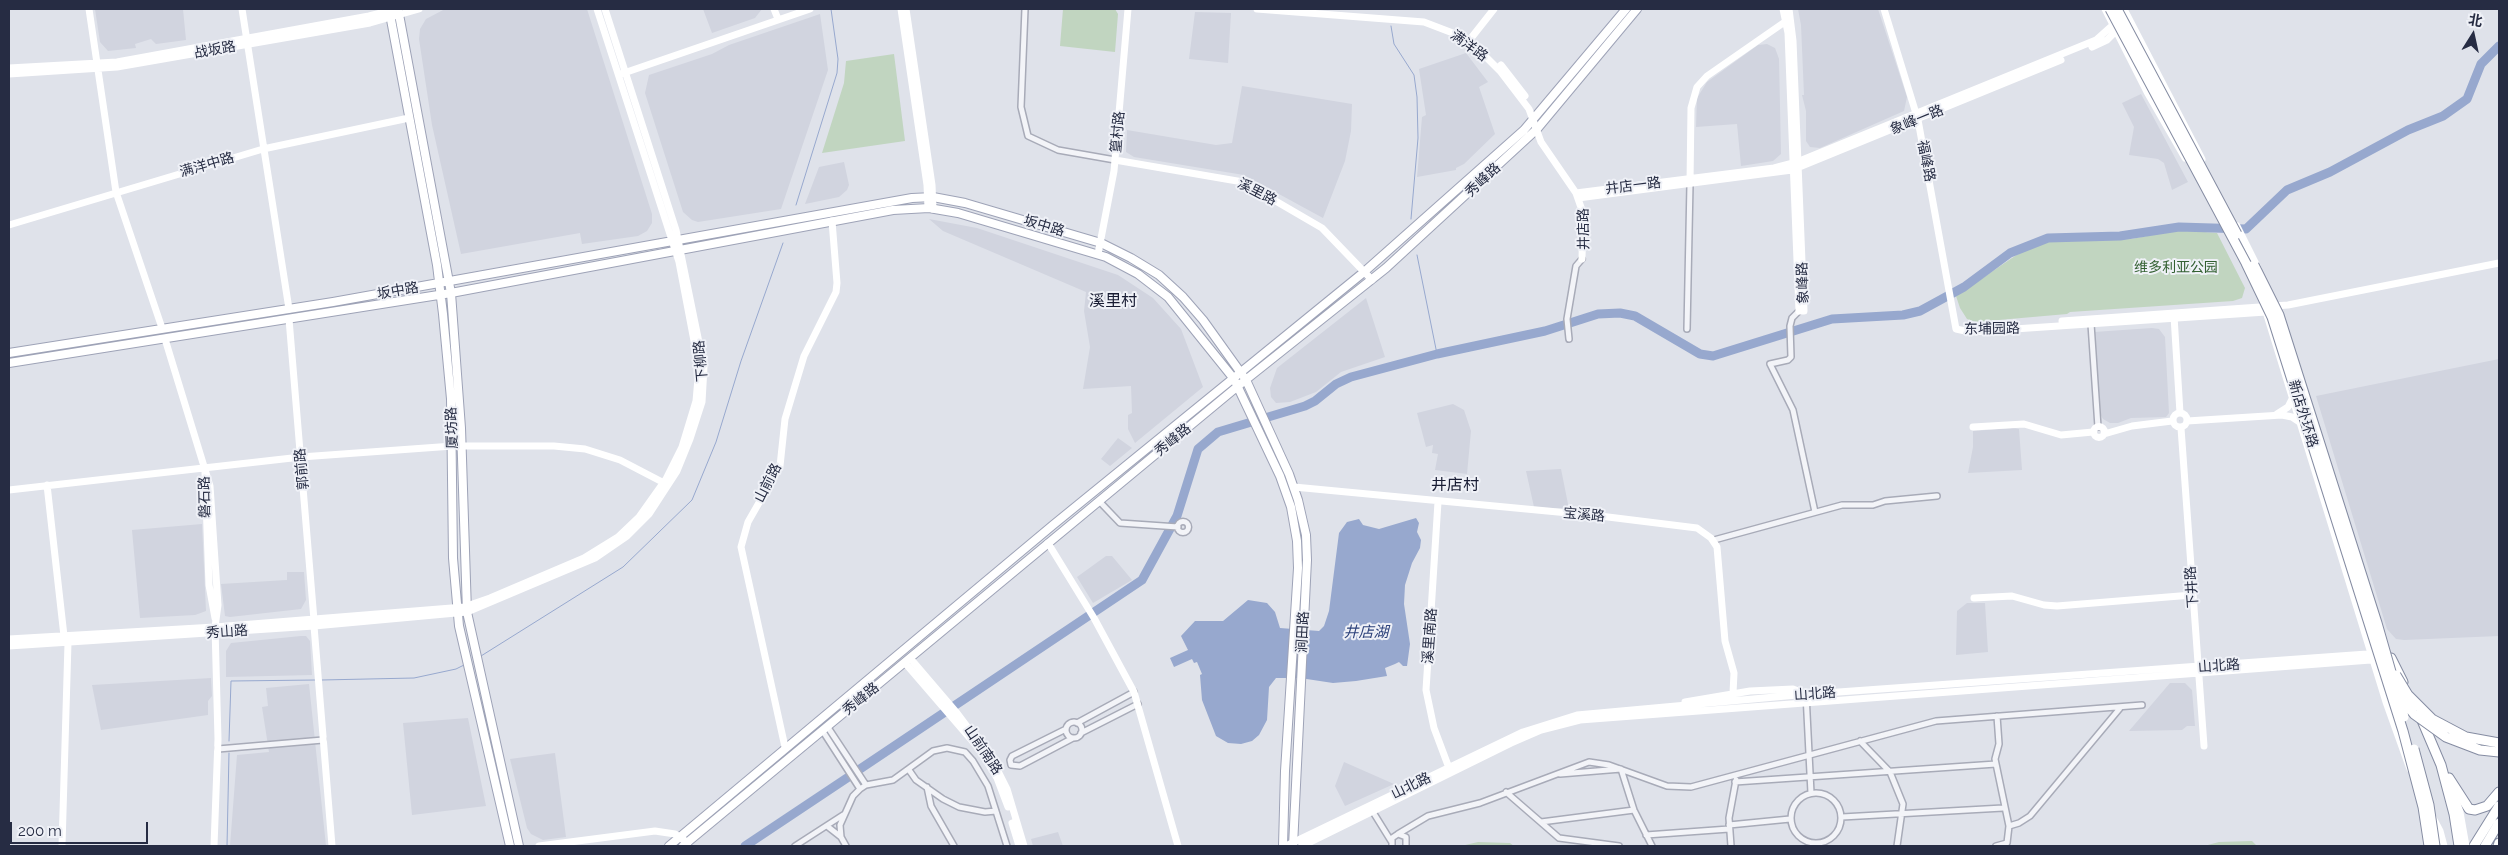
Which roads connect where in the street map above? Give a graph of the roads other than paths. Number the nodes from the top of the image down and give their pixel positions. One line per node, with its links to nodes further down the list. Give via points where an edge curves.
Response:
1 (89, 9): 30 (street)
2 (242, 9): 29 (street)
3 (419, 9): 23 (street, 战坂路)
4 (597, 9): 33 (street, 下柳路)
5 (605, 9): 33 (street, 下柳路)
6 (774, 9): 25 (street)
7 (810, 9): 25 (street)
8 (901, 9): 43 (street)
9 (906, 9): 43 (street)
10 (1025, 9): 38 (street, via 1020,106 1028,136 1058,150)
11 (1128, 9): 38 (street, 篁村路)
12 (1257, 9): 22 (street, 满洋路)
13 (1310, 9): 28 (street, 满洋路, via 1420,18 1438,22)
14 (1494, 9): 28 (street)
15 (1626, 9): 36 (main road)
16 (1637, 9): 36 (main road, 秀峰路)
17 (1783, 9): 26 (street, 象峰路)
18 (1789, 9): 26 (street, 象峰路)
19 (1884, 9): 34 (street, 福峰路)
20 (2105, 9): 27 (street)
21 (2110, 9): 105 (highway, 新店外环路, bridge, via 2272,317)
22 (1286, 10): 28 (street, 满洋路, via 1418,21)
23 (394, 12): 29 (street, 战坂路); 35 (main road, 厦坊路); 55 (main road, 厦坊路)
24 (2124, 12): 27 (street, 象峰一路); 59 (street, bridge); 105 (highway, 新店外环路, bridge, via 2279,314)
25 (778, 19): 33 (street)
26 (1789, 19): 39 (street, 象峰路); 40 (street, via 1710,73 1697,87 1691,108)
27 (2114, 28): 34 (street, 象峰一路, via 2096,40); 61 (street, bridge, via 2217,213)
28 (1469, 40): 36 (street, 满洋路, via 1490,54 1509,74)
29 (247, 41): 30 (street, 战坂路); 37 (street)
30 (97, 67): 31 (street, 战坂路); 32 (street, 战坂路); 41 (street)
31 (9, 68)
32 (9, 74)
33 (622, 74): 47 (street, 下柳路)
34 (1917, 117): 39 (street, 象峰一路); 64 (street, 福峰路)
35 (409, 118): 37 (street, 满洋中路); 56 (main road, 厦坊路)
36 (1537, 122): 42 (street, 井店路, via 1541,142); 53 (main road); 54 (main road, 秀峰路)
37 (263, 149): 41 (street, 满洋中路); 60 (street)
38 (1115, 160): 48 (street, 篁村路); 53 (street, 溪里路, via 1243,182 1322,228)
39 (1795, 166): 40 (street, 象峰一路); 62 (street, 象峰路)
40 (1690, 182): 42 (street, 井店一路); 68 (street)
41 (116, 192): 46 (street, 满洋中路); 67 (street)
42 (1579, 195): 51 (street, 井店路, via 1583,213)
43 (930, 197): 44 (street); 47 (main road, 坂中路, via 897,199); 48 (main road, 坂中路, via 981,207)
44 (930, 208): 45 (main road, 坂中路, via 893,210); 50 (main road, 坂中路, via 979,218)
45 (832, 222): 49 (main road, 坂中路); 132 (street, 山前路, via 836,292 804,356 785,419 780,466 748,522 741,547)
46 (9, 225)
47 (675, 239): 49 (street, 下柳路); 55 (main road, 坂中路)
48 (1101, 243): 50 (street, 篁村路); 73 (main road, 坂中路, via 1151,270 1178,291)
49 (679, 251): 57 (main road, 坂中路); 88 (street, 下柳路, via 695,338 698,384 690,425)
50 (1098, 254): 74 (main road, 坂中路, via 1131,270 1163,293 1202,337)
51 (1582, 259): 70 (street, via 1576,266 1568,321)
52 (2499, 263): 59 (street, 东埔园路)
53 (1364, 272): 54 (street, 溪里路); 73 (main road)
54 (1372, 280): 73 (main road, 秀峰路)
55 (450, 282): 56 (main road, 坂中路); 57 (main road, 厦坊路)
56 (439, 283): 58 (main road, 厦坊路); 60 (main road, 坂中路)
57 (451, 293): 58 (main road, 坂中路); 85 (main road, 厦坊路)
58 (441, 295): 65 (main road, 坂中路); 84 (main road, 厦坊路)
59 (2277, 306): 61 (street, 东埔园路); 110 (street)
60 (289, 309): 67 (main road, 坂中路)
61 (2265, 309): 63 (street, 东埔园路); 75 (street)
62 (1799, 311): 95 (street, via 1790,326 1791,357 1770,364 1792,406)
63 (2174, 316): 64 (street, 东埔园路, via 1969,328 1959,325); 66 (street, 东埔园路); 76 (street)
64 (1953, 317): 66 (street, 东埔园路, via 1956,329 1964,332)
65 (289, 319): 69 (main road, 坂中路); 86 (street, 郭前路)
66 (2091, 324): 83 (street)
67 (162, 328): 71 (main road, 坂中路)
68 (1687, 329)
69 (165, 339): 72 (main road, 坂中路); 87 (street, 磐石路)
70 (1569, 339)
71 (9, 353)
72 (9, 363)
73 (1244, 377): 74 (main road, 秀峰路); 90 (main road, 涧田路)
74 (1236, 383): 93 (main road, 秀峰路); 132 (main road, 秀峰路); 174 (main road, 涧田路, via 1288,499 1297,548 1285,771)
75 (2293, 397): 77 (street, via 2285,410); 80 (street)
76 (2180, 413): 78 (street, via 2173,416); 79 (street, via 2186,416)
77 (2272, 416): 79 (street); 80 (street, via 2289,416)
78 (2172, 421): 82 (street); 83 (street, via 2104,434 2103,429)
79 (2187, 421): 82 (street)
80 (2301, 423): 111 (street)
81 (1973, 427): 83 (street, via 2024,424 2061,435)
82 (2181, 428): 99 (street, 下井路)
83 (2096, 430)
84 (453, 446): 86 (street); 102 (main road, 厦坊路, via 453,558)
85 (462, 446): 88 (street, via 585,449 620,460); 101 (main road, 厦坊路)
86 (301, 457): 87 (street); 104 (street, 郭前路)
87 (205, 467): 89 (street); 106 (street, 磐石路, via 209,585)
88 (667, 484): 101 (street, 下柳路, via 649,514 627,536 595,558)
89 (47, 485): 91 (street); 108 (street)
90 (1294, 488): 94 (street, 宝溪路); 174 (main road, 涧田路, via 1304,527 1307,560)
91 (9, 490)
92 (1937, 496): 95 (street, via 1872,505 1845,505)
93 (1099, 501): 96 (street, via 1120,523); 98 (main road, 秀峰路)
94 (1438, 502): 97 (street, 宝溪路, via 1682,525 1697,528); 138 (street, 溪里南路, via 1426,690 1434,728)
95 (1815, 512): 97 (street)
96 (1178, 527)
97 (1714, 540): 115 (street, via 1718,550 1725,646 1734,673)
98 (1048, 543): 112 (main road, 秀峰路); 114 (street, via 1088,606)
99 (2192, 595): 100 (street, via 2057,606 2012,596); 113 (street, 下井路)
100 (1974, 598)
101 (467, 609): 102 (street, 下柳路); 179 (main road, 厦坊路)
102 (457, 611): 103 (street, 下柳路); 178 (main road, 厦坊路)
103 (445, 613): 104 (street, 秀山路)
104 (314, 623): 106 (street, 秀山路); 128 (street, 郭前路)
105 (2373, 624): 130 (highway, bridge, via 2399,680 2419,707 2432,719 2458,733 2480,741); 134 (highway, bridge, via 2386,671 2414,714 2446,737 2480,750); 197 (highway, 新店外环路, bridge, via 2415,772); 198 (highway, 新店外环路, bridge, via 2421,770)
106 (216, 626): 108 (street, 秀山路); 133 (street, 磐石路)
107 (9, 639): 108 (street, 秀山路)
108 (66, 640): 109 (street, 秀山路); 175 (street)
109 (9, 646)
110 (2388, 655): 111 (street, 山北路); 137 (highway)
111 (2373, 657): 113 (street, 山北路); 152 (street, via 2405,758)
112 (907, 661): 121 (street); 124 (main road, 秀峰路)
113 (2198, 670): 116 (street, 山北路); 131 (street, 下井路)
114 (1134, 692): 117 (street); 123 (street)
115 (1733, 693): 116 (street, via 1793,690); 120 (street)
116 (1806, 698): 120 (street, 山北路); 135 (street); 157 (street, 山北路, via 1564,723 1511,743)
117 (1138, 704): 126 (street); 189 (street)
118 (2142, 705): 119 (street)
119 (2121, 707): 122 (street); 165 (street, via 2030,816)
120 (1645, 709): 138 (street, 山北路, via 1555,720)
121 (954, 715): 187 (street, 山前南路, via 991,766); 188 (street, 山前南路, via 982,745 1001,774)
122 (1997, 716): 129 (street, via 1936,721); 136 (street, via 1999,744)
123 (1077, 723): 125 (street, via 1070,723); 126 (street)
124 (824, 728): 146 (street); 148 (street); 173 (main road, 秀峰路)
125 (1066, 729): 127 (street); 127 (street, via 1012,756 1011,765 1020,766)
126 (1081, 732): 127 (street)
127 (1073, 738)
128 (323, 740): 133 (street); 177 (street, 郭前路)
129 (1860, 742): 135 (street); 141 (street)
130 (2499, 743)
131 (2204, 746)
132 (785, 747): 170 (main road, 秀峰路)
133 (218, 749): 176 (street, 磐石路)
134 (2499, 752)
135 (1809, 755): 142 (street); 144 (street)
136 (1996, 764): 141 (street); 154 (street)
137 (2441, 765): 150 (highway, via 2469,809 2487,806); 200 (highway); 201 (street, via 2460,812)
138 (1449, 768): 174 (street, 山北路)
139 (1621, 769): 142 (street, via 1678,788 1696,787); 143 (street); 143 (street, via 1589,762); 155 (street)
140 (909, 770): 146 (street, via 893,780); 147 (street, via 916,780); 156 (street, via 933,751 947,748 965,752 988,786)
141 (1890, 772): 144 (street); 158 (street, via 1903,804)
142 (1737, 774): 145 (street)
143 (1552, 775): 149 (street)
144 (1810, 778): 145 (street); 151 (street)
145 (1735, 782): 166 (street)
146 (866, 785): 148 (street)
147 (927, 786): 156 (street, via 960,807); 185 (street, via 931,806)
148 (860, 789): 159 (street)
149 (1506, 792): 162 (street); 167 (street, via 1480,803 1428,816)
150 (2499, 792)
151 (1811, 793): 160 (street, via 1829,796); 161 (street, via 1799,799)
152 (2425, 802): 198 (street); 199 (street)
153 (2499, 806): 202 (highway)
154 (2003, 808): 158 (street); 165 (street)
155 (1634, 810): 162 (street); 168 (street)
156 (996, 811): 186 (street)
157 (1374, 812): 172 (street); 190 (street, 山北路)
158 (1903, 813): 160 (street); 195 (street)
159 (843, 815): 164 (street); 169 (street)
160 (1842, 817): 161 (street, via 1841,825 1832,838 1817,844 1801,839)
161 (1790, 819): 166 (street)
162 (1540, 822): 192 (street, via 1562,839)
163 (2499, 824): 203 (highway)
164 (827, 826): 169 (street); 183 (street)
165 (2009, 826): 196 (street, via 2007,843)
166 (1729, 827): 168 (street); 194 (street)
167 (1398, 834): 172 (street); 191 (street, via 1406,837)
168 (1646, 835): 193 (street)
169 (841, 837): 184 (street)
170 (679, 838): 173 (street); 180 (street, via 661,831 649,831); 181 (street, via 645,835); 182 (main road, 秀峰路)
171 (2499, 843): 204 (highway)
172 (1392, 844)
173 (685, 845)
174 (1289, 845)
175 (62, 846)
176 (214, 846)
177 (332, 846)
178 (510, 846)
179 (519, 846)
180 (539, 846)
181 (562, 846)
182 (668, 846)
183 (795, 846)
184 (846, 846)
185 (954, 846)
186 (1007, 846)
187 (1019, 846)
188 (1024, 846)
189 (1178, 846)
190 (1302, 846)
191 (1406, 846)
192 (1619, 846)
193 (1652, 846)
194 (1732, 846)
195 (1897, 846)
196 (1996, 846)
197 (2429, 846)
198 (2436, 846)
199 (2444, 846)
200 (2459, 846)
201 (2466, 846)
202 (2474, 846)
203 (2485, 846)
204 (2498, 846)

